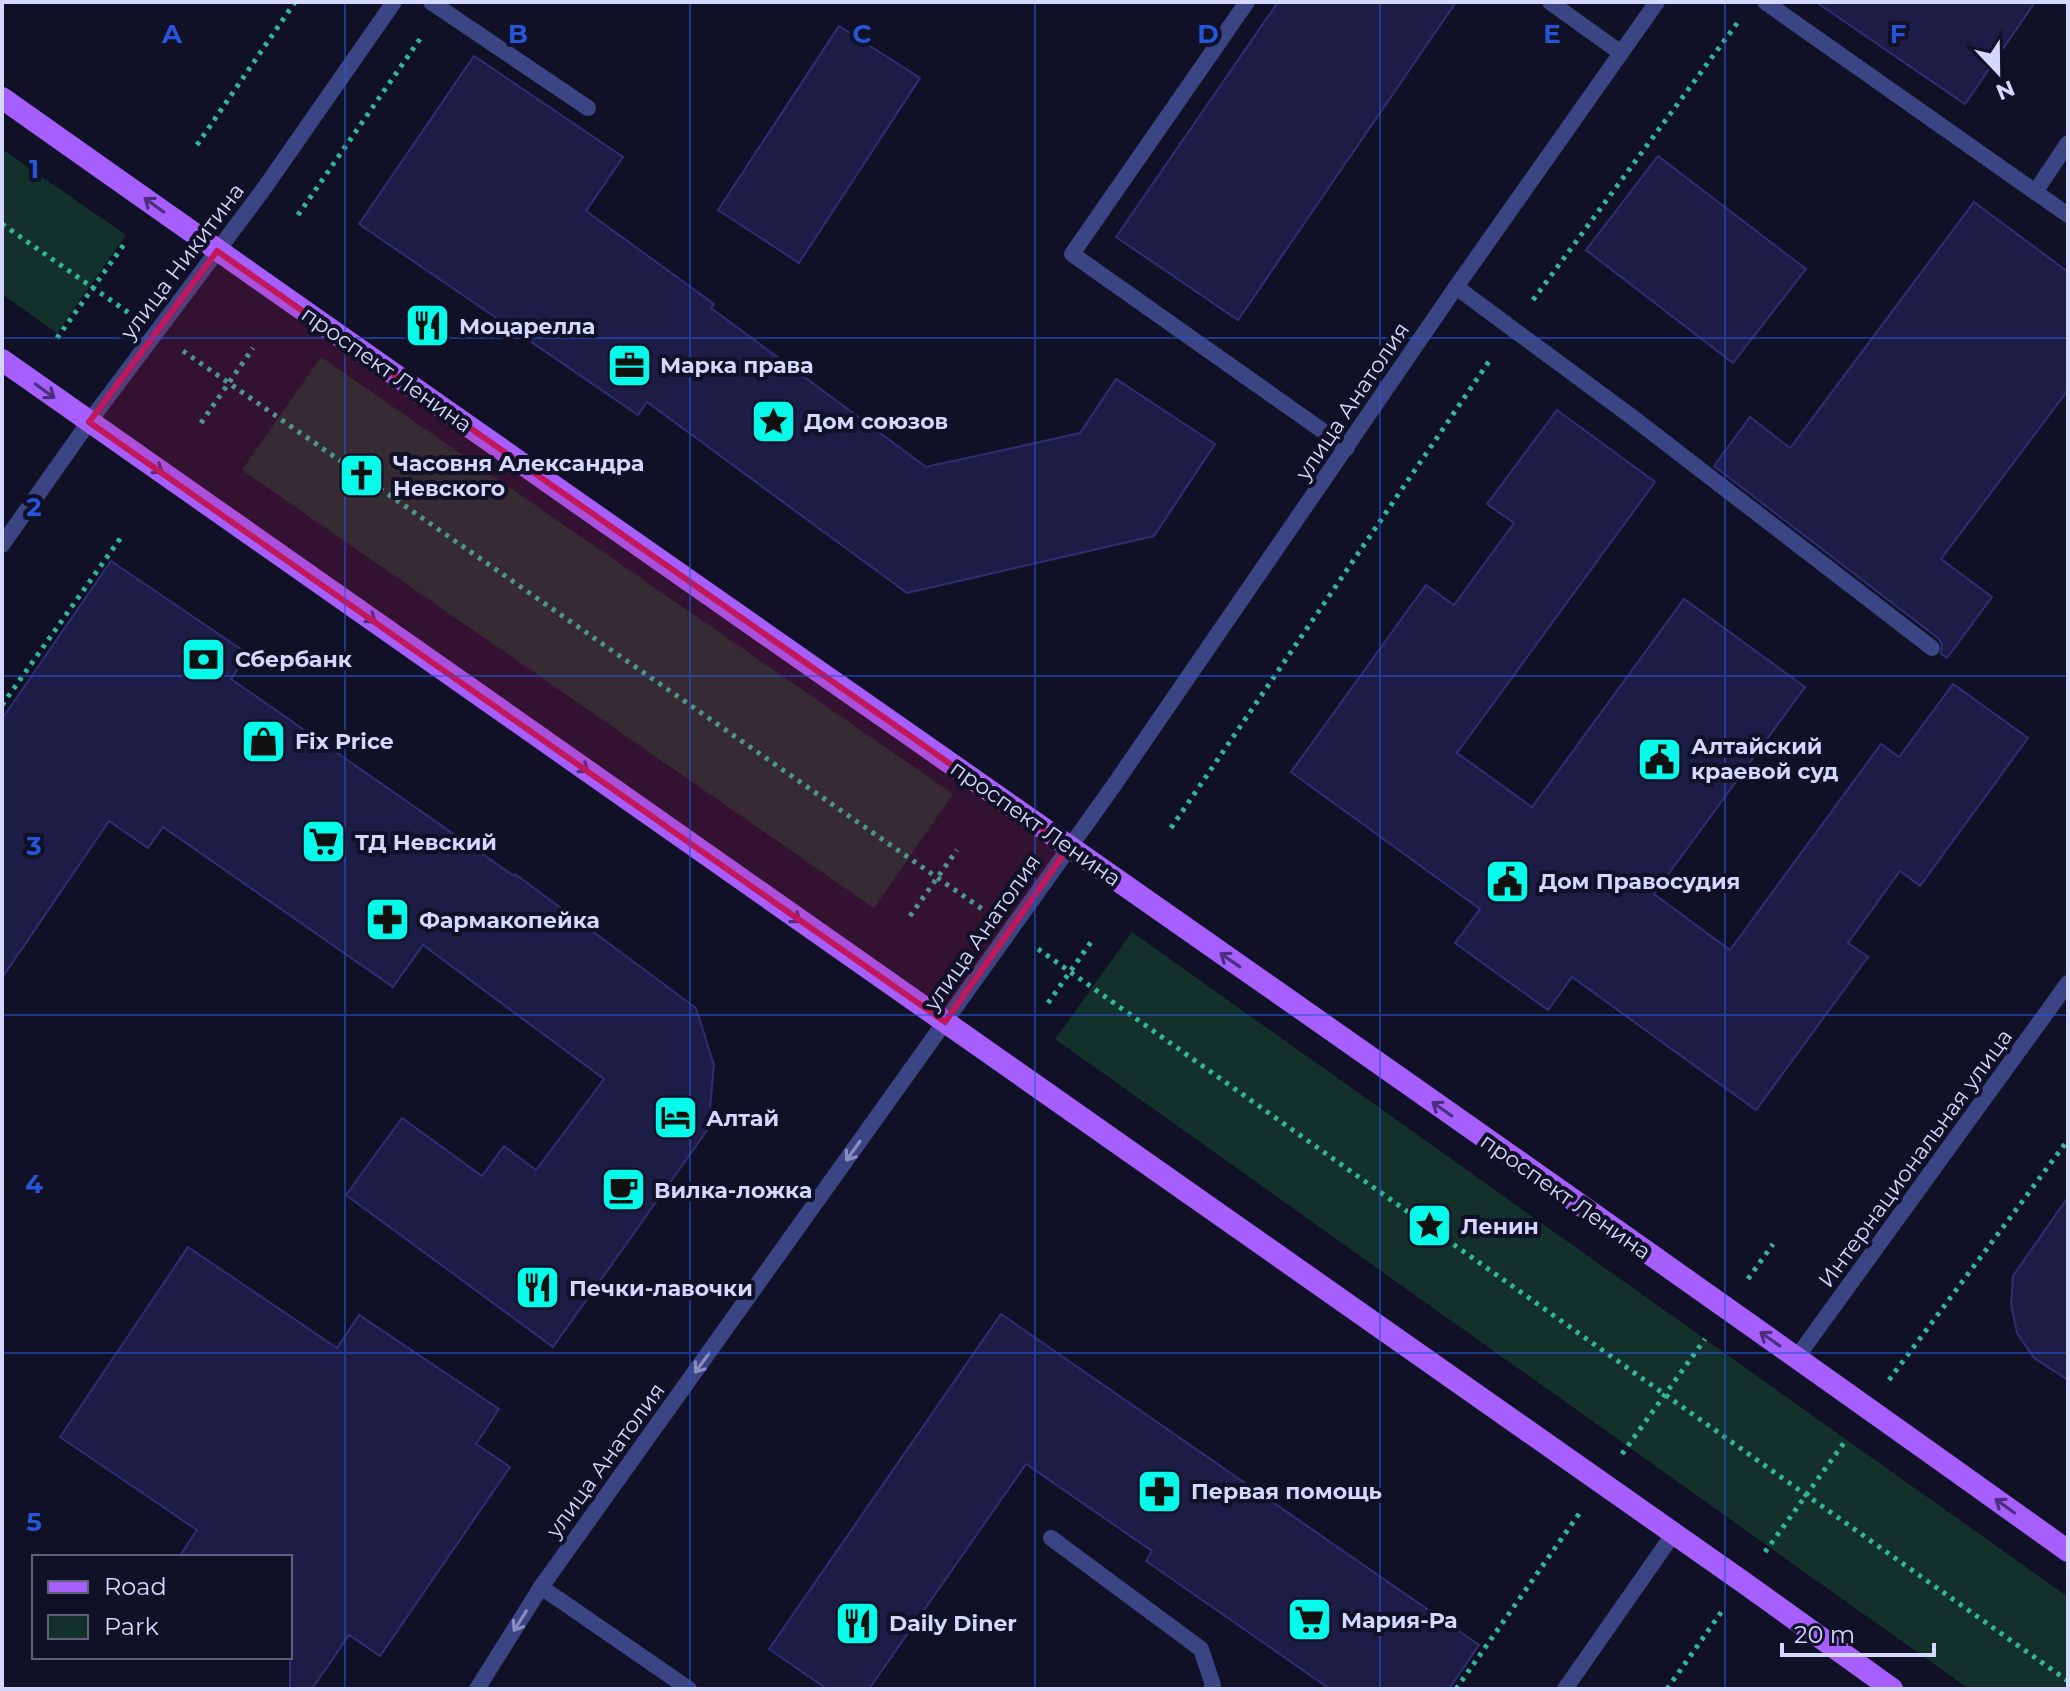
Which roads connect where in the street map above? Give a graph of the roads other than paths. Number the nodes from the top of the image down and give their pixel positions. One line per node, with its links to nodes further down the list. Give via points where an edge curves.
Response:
1 (394, 2): 13 (street, улица Никитина)
2 (1247, 2): 17 (street, via 1072,254)
3 (1550, 2): 7 (street)
4 (1657, 2): 7 (street, улица Анатолия)
5 (1765, 2): 11 (street)
6 (436, 5): 9 (street)
7 (1621, 53): 14 (street, улица Анатолия)
8 (2, 98): 13 (main road, проспект Ленина, one-way to 8)
9 (588, 108)
10 (2068, 143): 11 (street)
11 (2035, 192): 12 (street)
12 (2068, 215)
13 (217, 251): 16 (street, улица Никитина); 20 (main road, проспект Ленина)
14 (1456, 287): 17 (street, улица Анатолия); 19 (street)
15 (2, 360): 16 (main road, one-way to 16)
16 (89, 422): 18 (street, улица Никитина); 22 (main road, one-way to 22)
17 (1347, 448): 20 (street, улица Анатолия)
18 (2, 545)
19 (1932, 648)
20 (1069, 847): 22 (street, улица Анатолия); 23 (main road, проспект Ленина, one-way to 20)
21 (2068, 983): 23 (street, Интернациональная улица)
22 (945, 1022): 24 (main road); 27 (street, улица Анатолия, one-way to 27)
23 (1797, 1357): 26 (main road, проспект Ленина, one-way to 23)
24 (1674, 1533): 31 (street); 32 (main road)
25 (1051, 1538): 30 (street, via 1201,1649)
26 (2068, 1551)
27 (541, 1587): 28 (street, улица Анатолия, one-way to 28); 29 (street)
28 (477, 1689)
29 (689, 1689)
30 (1211, 1689)
31 (1565, 1689)
32 (1892, 1689)

